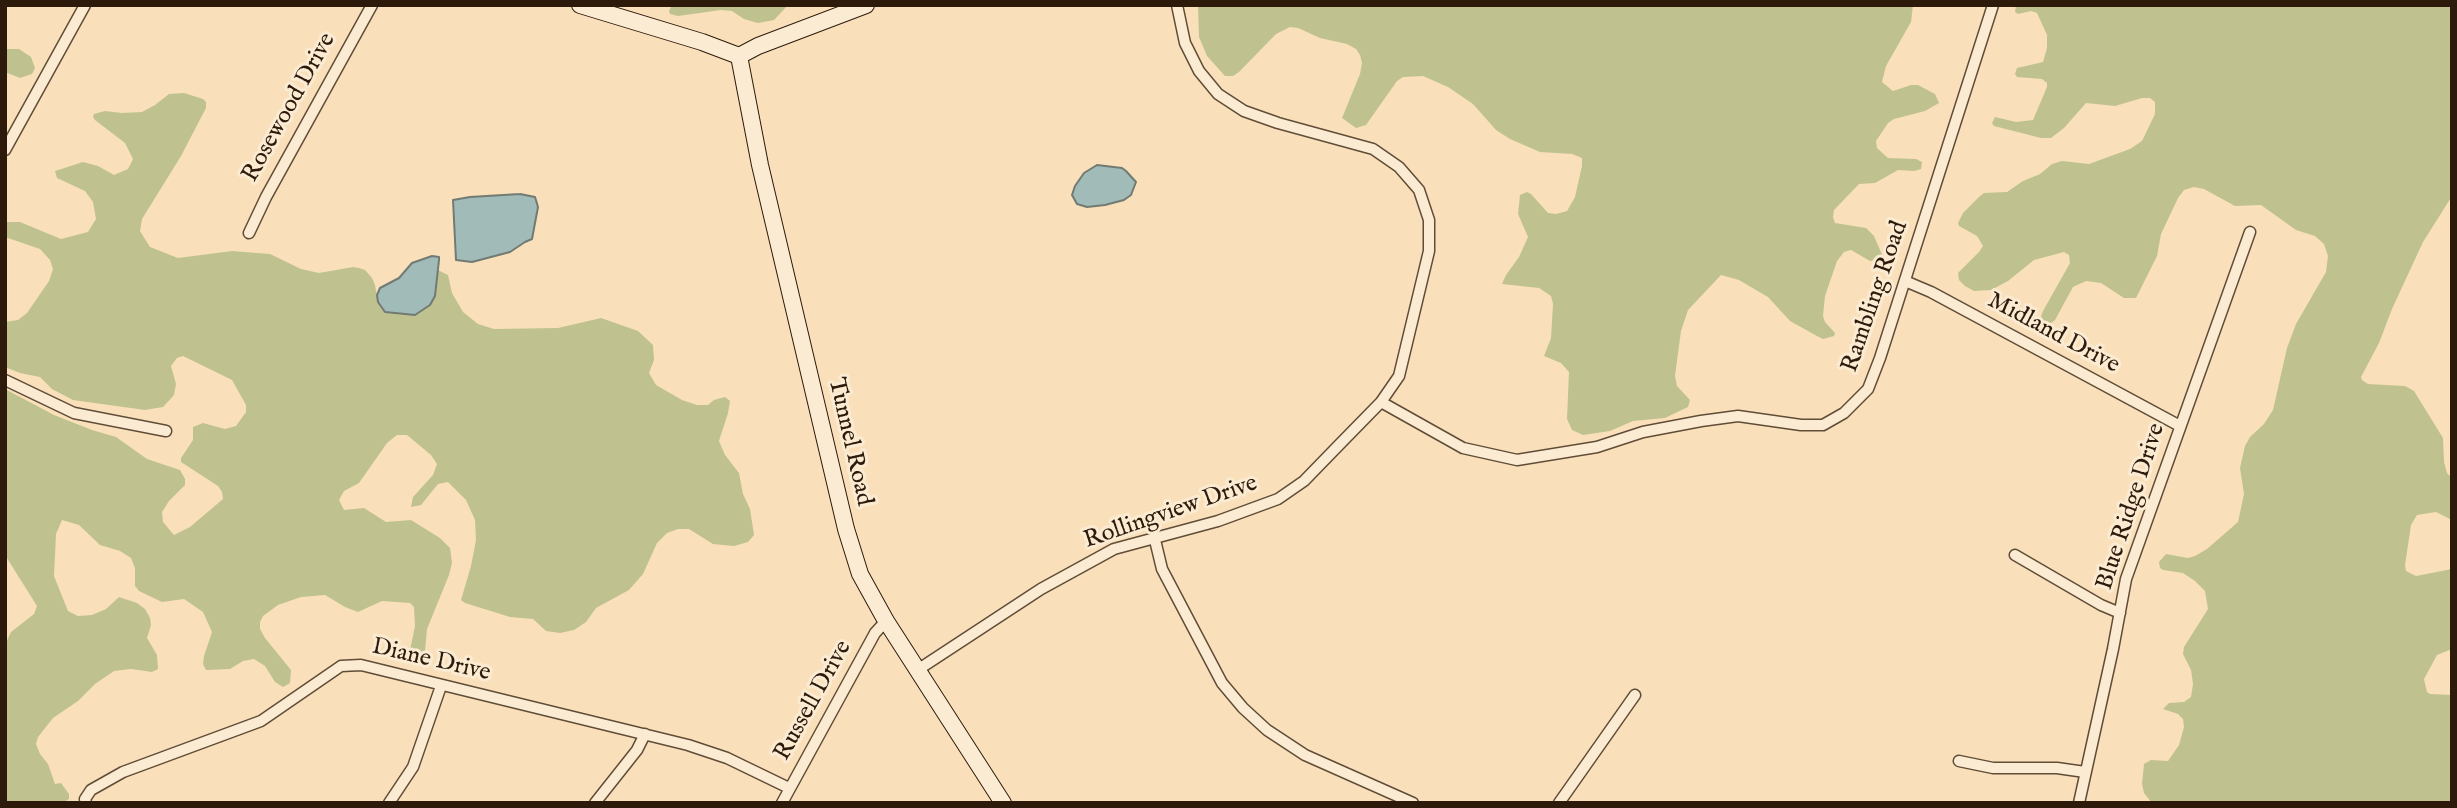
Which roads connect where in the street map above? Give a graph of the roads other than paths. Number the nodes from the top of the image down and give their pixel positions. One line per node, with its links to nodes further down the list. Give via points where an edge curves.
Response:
1 (86, 5): 8 (street)
2 (372, 5): 10 (street, Rosewood Drive)
3 (580, 5): 7 (main road)
4 (866, 5): 7 (main road)
5 (1177, 5): 13 (street, Rollingview Drive, via 1185,43 1218,94 1244,111 1373,149 1399,167 1419,190 1429,220 1429,251 1399,376)
6 (1993, 5): 11 (street, Rambling Road)
7 (739, 56): 19 (main road, Tunnel Road, via 755,144 846,530 860,574)
8 (5, 150)
9 (2250, 232): 14 (street, Blue Ridge Drive)
10 (249, 233)
11 (1905, 281): 13 (street, Rambling Road, via 1868,389 1844,414 1823,425 1738,416 1517,460 1464,448); 14 (street, Midland Drive)
12 (5, 380): 15 (street, via 74,413)
13 (1381, 402): 16 (street, Rollingview Drive, via 1304,481 1278,499)
14 (2180, 426): 18 (street, Blue Ridge Drive, via 2126,579)
15 (166, 431)
16 (1155, 540): 20 (street, Rollingview Drive, via 1114,549 1076,569); 32 (street, via 1162,569 1222,684 1243,708 1305,755)
17 (2015, 555): 18 (street)
18 (2120, 613): 25 (street, Blue Ridge Drive)
19 (886, 621): 20 (main road, Tunnel Road); 26 (street, Russell Drive)
20 (919, 669): 31 (main road, Tunnel Road)
21 (441, 686): 23 (street, Diane Drive); 27 (street, Diane Drive, via 361,665 341,666 261,721 122,772 91,790); 28 (street, via 413,767)
22 (1635, 695): 33 (street)
23 (645, 734): 26 (street, Diane Drive, via 727,758); 29 (street)
24 (1958, 761): 25 (street, via 1993,768)
25 (2085, 772): 34 (street, Blue Ridge Drive)
26 (789, 788): 30 (street, Russell Drive)
27 (85, 801)
28 (389, 803)
29 (595, 803)
30 (782, 803)
31 (1003, 803)
32 (1413, 803)
33 (1559, 803)
34 (2079, 803)

